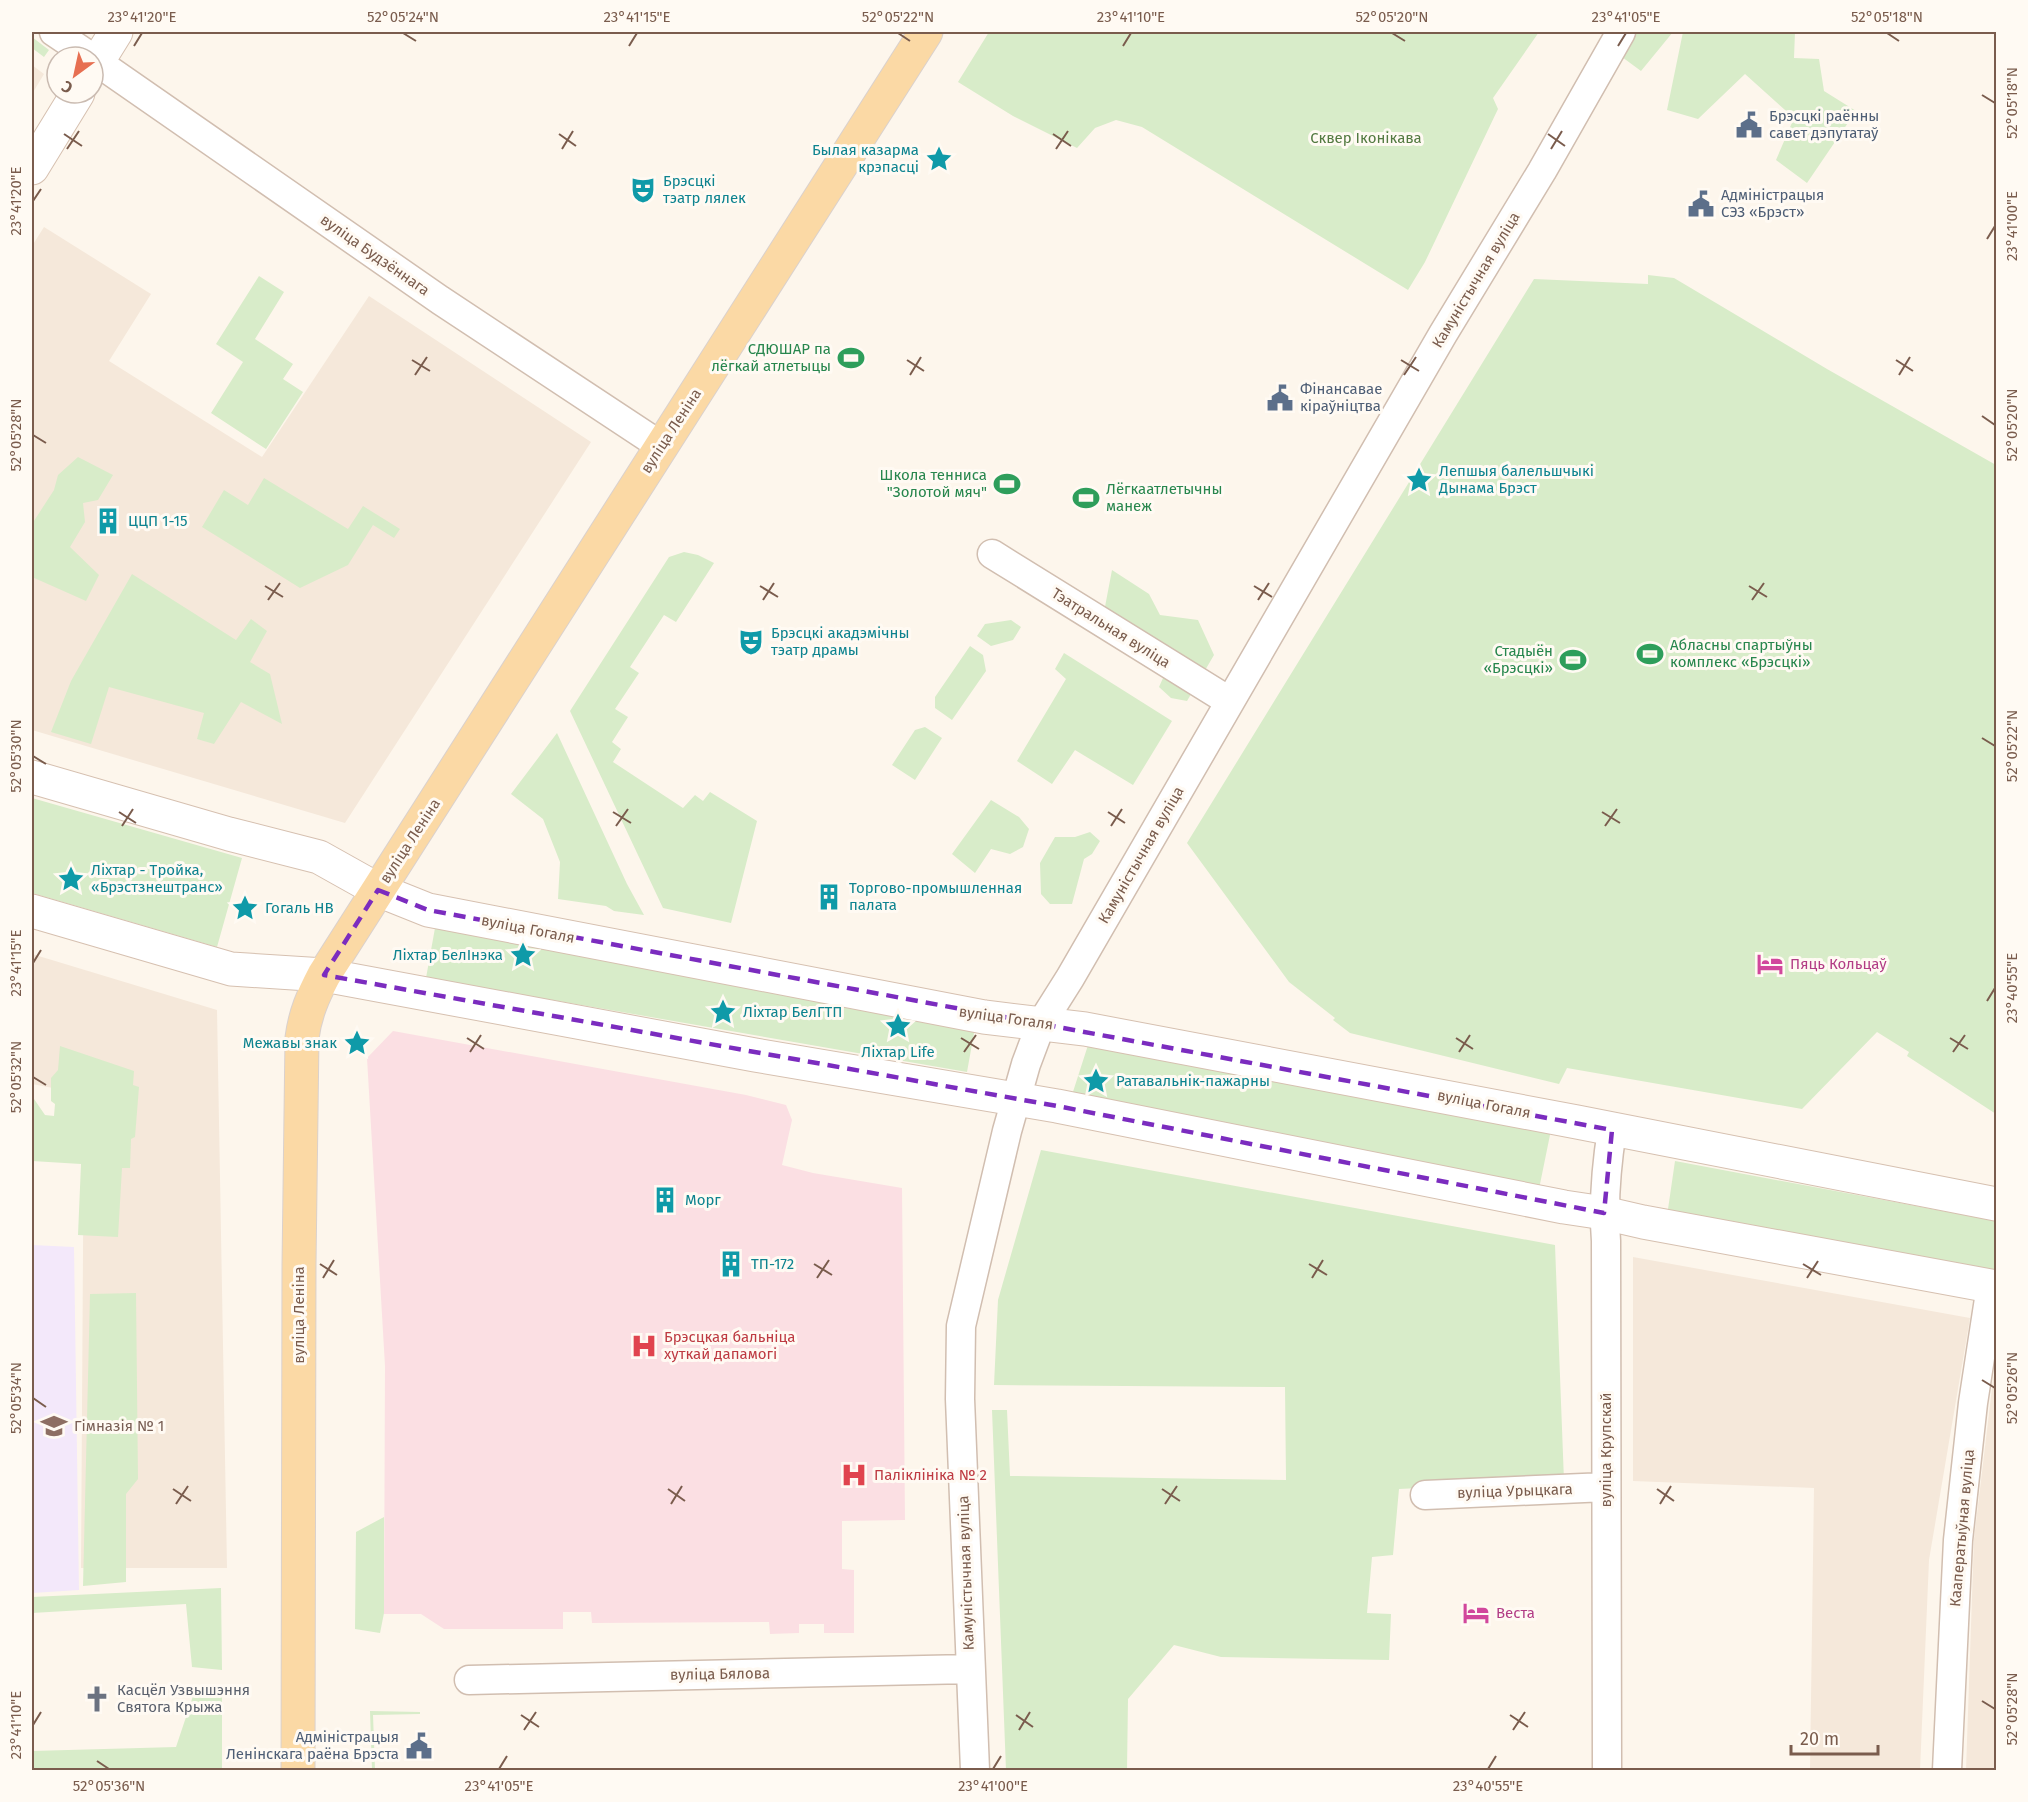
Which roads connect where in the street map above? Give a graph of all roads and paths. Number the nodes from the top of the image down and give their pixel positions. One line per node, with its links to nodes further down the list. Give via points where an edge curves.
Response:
1 (54, 32): 5 (street, вуліца Будзённага)
2 (116, 32): 6 (main road)
3 (926, 32): 10 (main road, вуліца Леніна)
4 (1621, 32): 12 (street, Камуністычная вуліца)
5 (71, 45)
6 (105, 46)
7 (105, 69): 10 (street, вуліца Будзённага, via 449,306)
8 (71, 105): 9 (main road)
9 (32, 168)
10 (661, 446): 14 (main road, вуліца Леніна)
11 (992, 554): 12 (street, Тэатральная вуліца)
12 (1229, 701): 17 (street, Камуністычная вуліца)
13 (32, 777): 14 (main road, вуліца Гогаля, via 319,857)
14 (378, 890): 16 (main road, вуліца Леніна); 17 (main road, вуліца Гогаля, via 428,910 984,1017)
15 (32, 910): 16 (main road, via 231,969)
16 (324, 975): 18 (main road); 27 (main road, вуліца Леніна, via 306,1014 302,1038)
17 (1041, 1024): 18 (street, Камуністычная вуліца); 19 (main road, вуліца Гогаля, via 1085,1029)
18 (1015, 1100): 21 (main road); 25 (street, Камуністычная вуліца, via 961,1326)
19 (1612, 1130): 20 (main road, вуліца Гогаля); 21 (street, вуліца Крупскай)
20 (1996, 1204)
21 (1604, 1213): 22 (main road); 23 (street, вуліца Крупскай)
22 (1994, 1287): 30 (street, Кааператыўная вуліца, via 1973,1403 1958,1540)
23 (1606, 1487): 24 (street, вуліца Урыцкага); 29 (street, вуліца Крупскай)
24 (1425, 1495)
25 (970, 1670): 26 (street, вуліца Бялова); 28 (street, Камуністычная вуліца)
26 (469, 1680)
27 (298, 1770)
28 (975, 1770)
29 (1607, 1770)
30 (1947, 1770)

